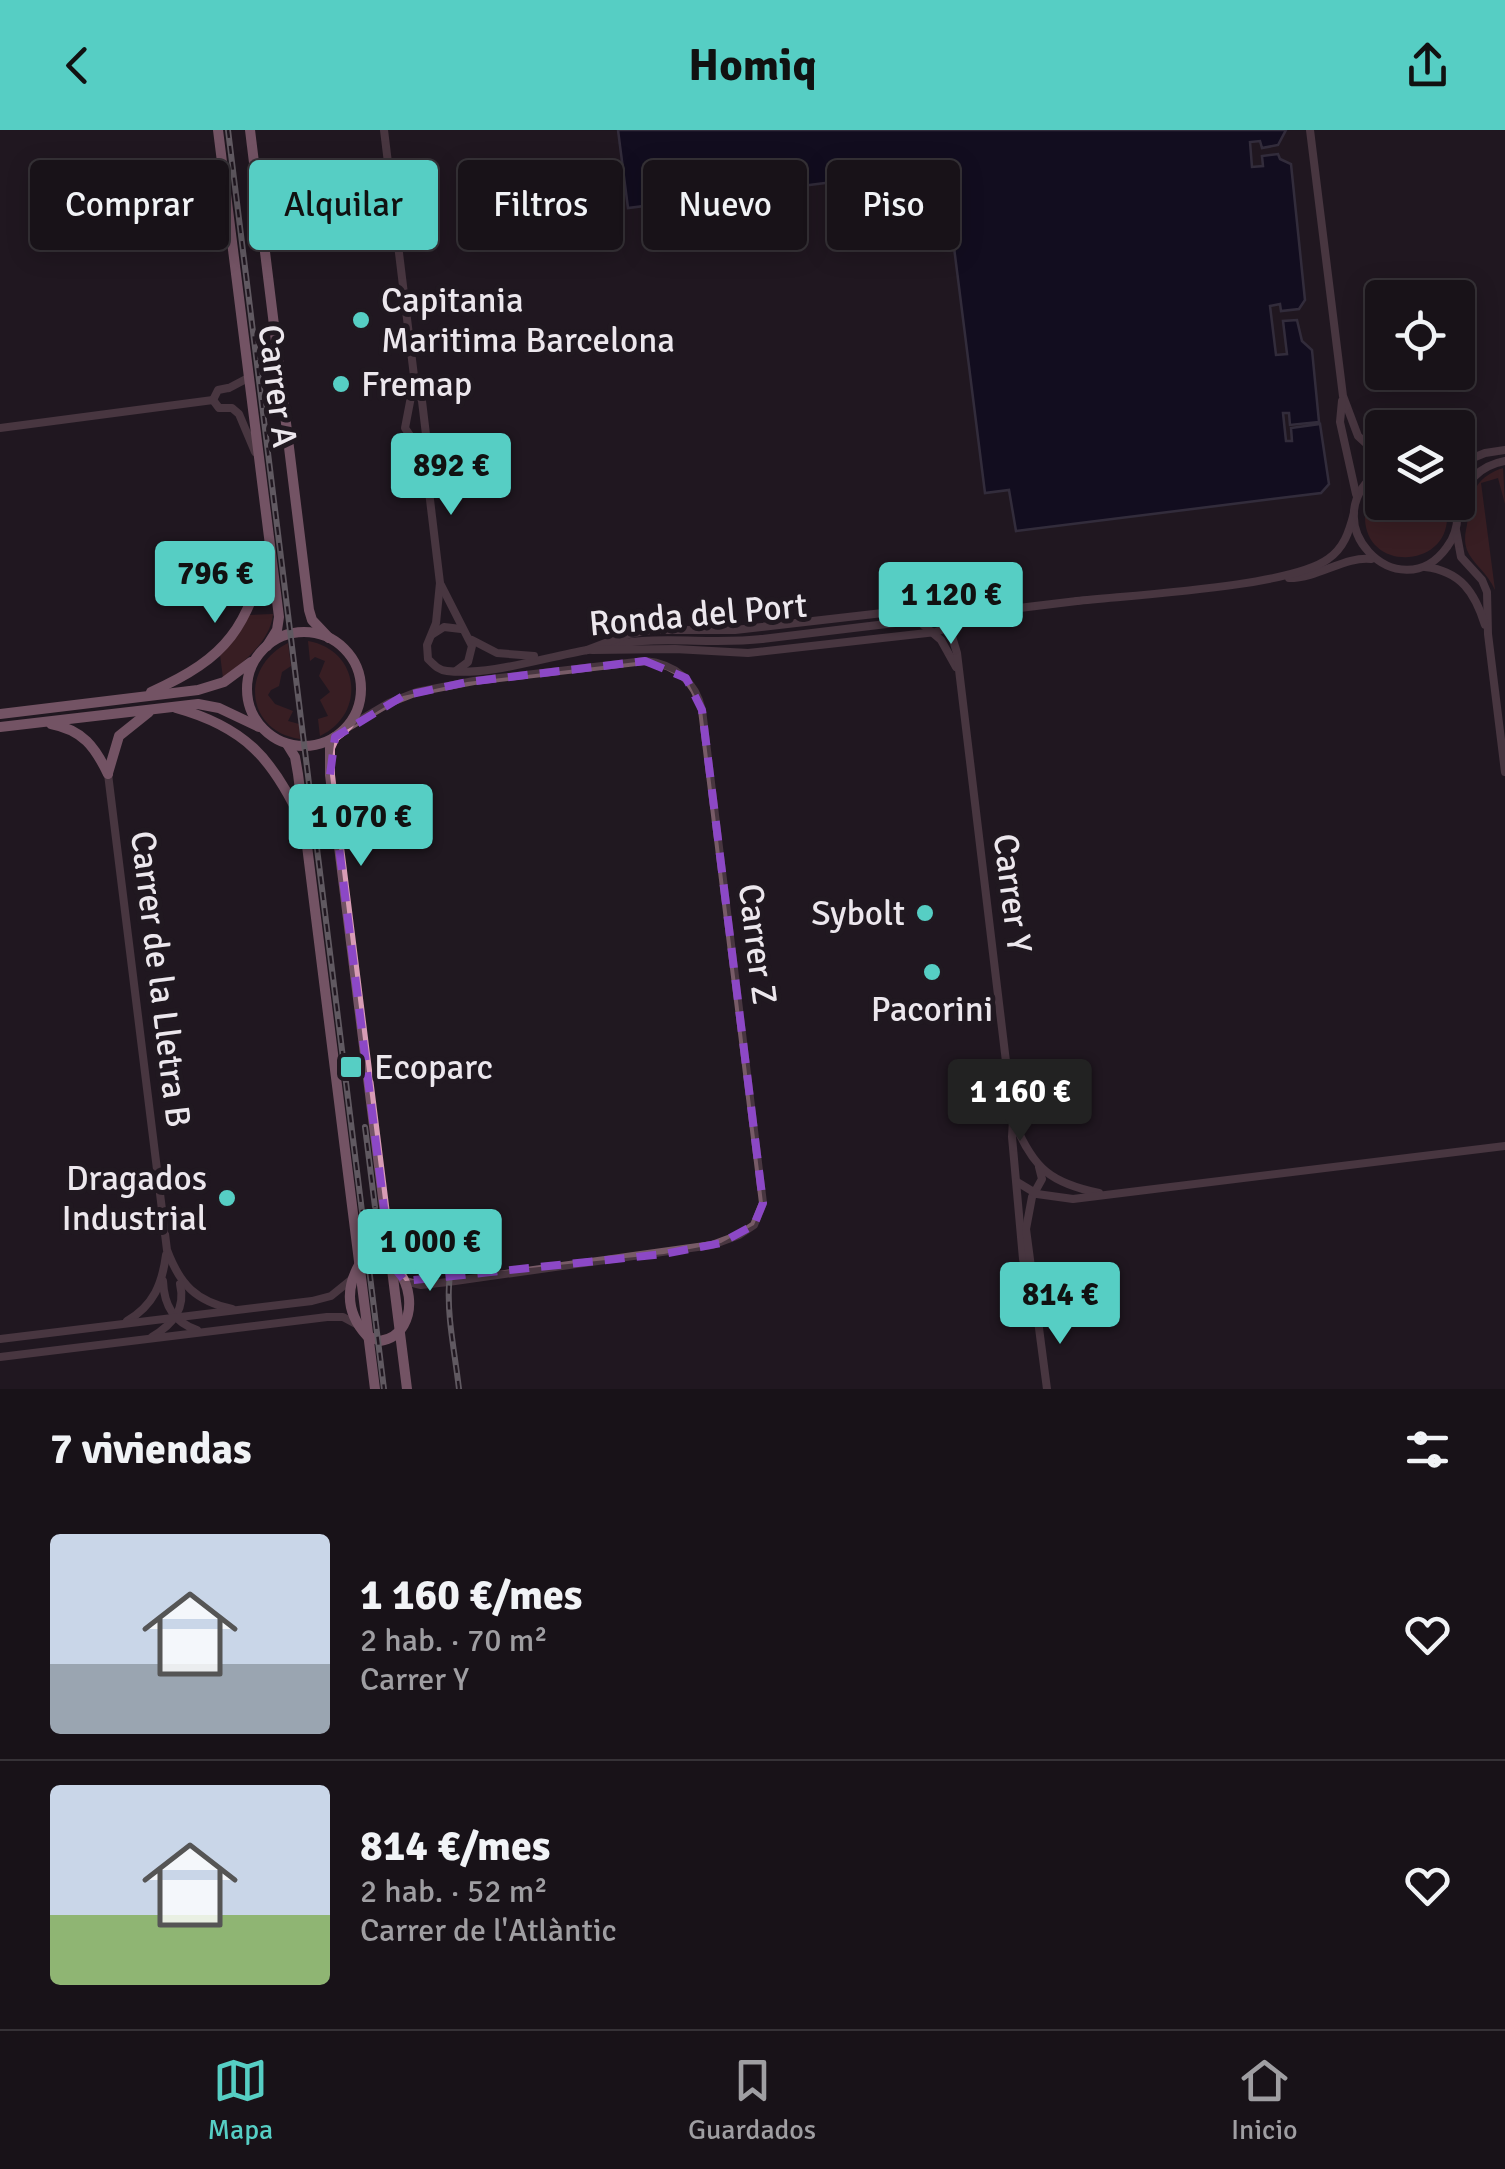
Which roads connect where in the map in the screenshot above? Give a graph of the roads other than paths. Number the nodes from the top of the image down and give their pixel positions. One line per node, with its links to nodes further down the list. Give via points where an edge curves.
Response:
1 (218, 130): 6 (main road, Carrer A)
2 (250, 130): 32 (main road, Carrer A, via 308,610)
3 (384, 130): 5 (street)
4 (1310, 130): 7 (street)
5 (414, 376): 13 (street); 13 (street, via 404,428)
6 (248, 378): 8 (street, via 218,390); 14 (main road, Carrer A)
7 (1342, 396): 10 (street); 18 (street, via 1340,422)
8 (213, 400): 9 (street); 14 (street, via 239,414)
9 (0, 428)
10 (1365, 442)
11 (1505, 450): 12 (street)
12 (1475, 457)
13 (425, 458): 26 (street)
14 (259, 461): 22 (main road, Carrer A)
15 (1505, 461): 16 (street)
16 (1475, 475)
17 (1365, 484): 18 (street)
18 (1356, 502): 19 (street)
19 (1354, 513): 23 (street, via 1358,537); 25 (street, via 1332,557)
20 (1456, 520): 21 (street)
21 (1456, 530): 24 (street, via 1444,553); 30 (street, via 1462,558 1485,586)
22 (269, 540): 34 (main road, Carrer A, via 279,618); 40 (main road, via 248,609 231,638 193,672)
23 (1378, 561): 24 (street); 25 (street, via 1361,558 1310,577)
24 (1421, 567): 30 (street, via 1463,581)
25 (1274, 578): 35 (street, Ronda del Port, bridge, via 762,640 656,639)
26 (440, 583): 31 (street); 33 (street)
27 (926, 602): 28 (street, via 942,602); 29 (street, via 919,620); 35 (street, via 909,610 735,630 638,632)
28 (950, 620): 29 (street, via 943,630); 39 (street, Carrer Y)
29 (930, 631): 35 (street, via 748,653); 39 (street)
30 (1488, 634): 49 (street)
31 (467, 635): 33 (street, via 454,626); 36 (street, via 497,653); 38 (street, via 471,657)
32 (329, 638): 34 (main road, via 296,633); 47 (main road, via 354,661 361,683 357,710)
33 (430, 638): 38 (street, via 431,663)
34 (267, 646): 37 (main road)
35 (587, 650): 36 (street, Ronda del Port)
36 (543, 657): 38 (street)
37 (256, 658): 40 (main road, via 212,687); 46 (main road, via 246,694)
38 (456, 671)
39 (958, 672): 52 (street, Carrer Y)
40 (142, 696): 43 (main road)
41 (170, 706): 42 (main road); 46 (main road, via 208,704); 51 (main road, via 224,725 253,746 279,778)
42 (155, 708): 44 (main road); 50 (main road, via 119,736)
43 (0, 714)
44 (40, 722): 45 (main road); 50 (main road, via 86,739)
45 (0, 727)
46 (265, 730): 48 (main road)
47 (338, 735): 48 (main road, via 313,746); 59 (main road, via 330,748 330,774); 64 (street, Carrer Z, via 402,696 467,682 645,661 686,678 702,710 764,1203 758,1220 739,1235 698,1249 421,1285)
48 (287, 744): 51 (main road, via 296,761)
49 (1505, 772)
50 (108, 774): 58 (street, Carrer de la Lletra B)
51 (306, 832): 60 (main road)
52 (1013, 1120): 54 (street); 55 (street, Carrer Y)
53 (1505, 1146): 57 (street)
54 (1039, 1167): 55 (street, via 1026,1162); 56 (street); 57 (street, via 1066,1186)
55 (1015, 1176): 56 (street, via 1023,1188); 65 (street, Carrer Y)
56 (1037, 1189): 57 (street, via 1072,1199); 65 (street, via 1026,1229)
57 (1106, 1195)
58 (167, 1250): 61 (street); 62 (street)
59 (391, 1264): 60 (main road, via 376,1258); 64 (main road); 70 (main road)
60 (360, 1265): 63 (main road); 72 (main road)
61 (176, 1274): 66 (street, via 205,1302); 67 (street, via 183,1299)
62 (163, 1276): 67 (street, via 164,1300); 68 (street, via 147,1306)
63 (352, 1279): 66 (street, via 324,1299); 69 (main road, via 349,1302)
64 (405, 1281): 70 (main road, via 409,1309)
65 (1036, 1308): 78 (street)
66 (232, 1310): 67 (street)
67 (176, 1317): 68 (street); 71 (street); 74 (street)
68 (123, 1323): 73 (street)
69 (358, 1325): 71 (street, via 327,1317); 72 (main road)
70 (400, 1331): 72 (main road, via 385,1341); 77 (main road)
71 (204, 1332): 74 (street)
72 (368, 1336): 76 (main road)
73 (0, 1339)
74 (148, 1339): 75 (street)
75 (0, 1358)
76 (375, 1389)
77 (407, 1389)
78 (1047, 1389)

